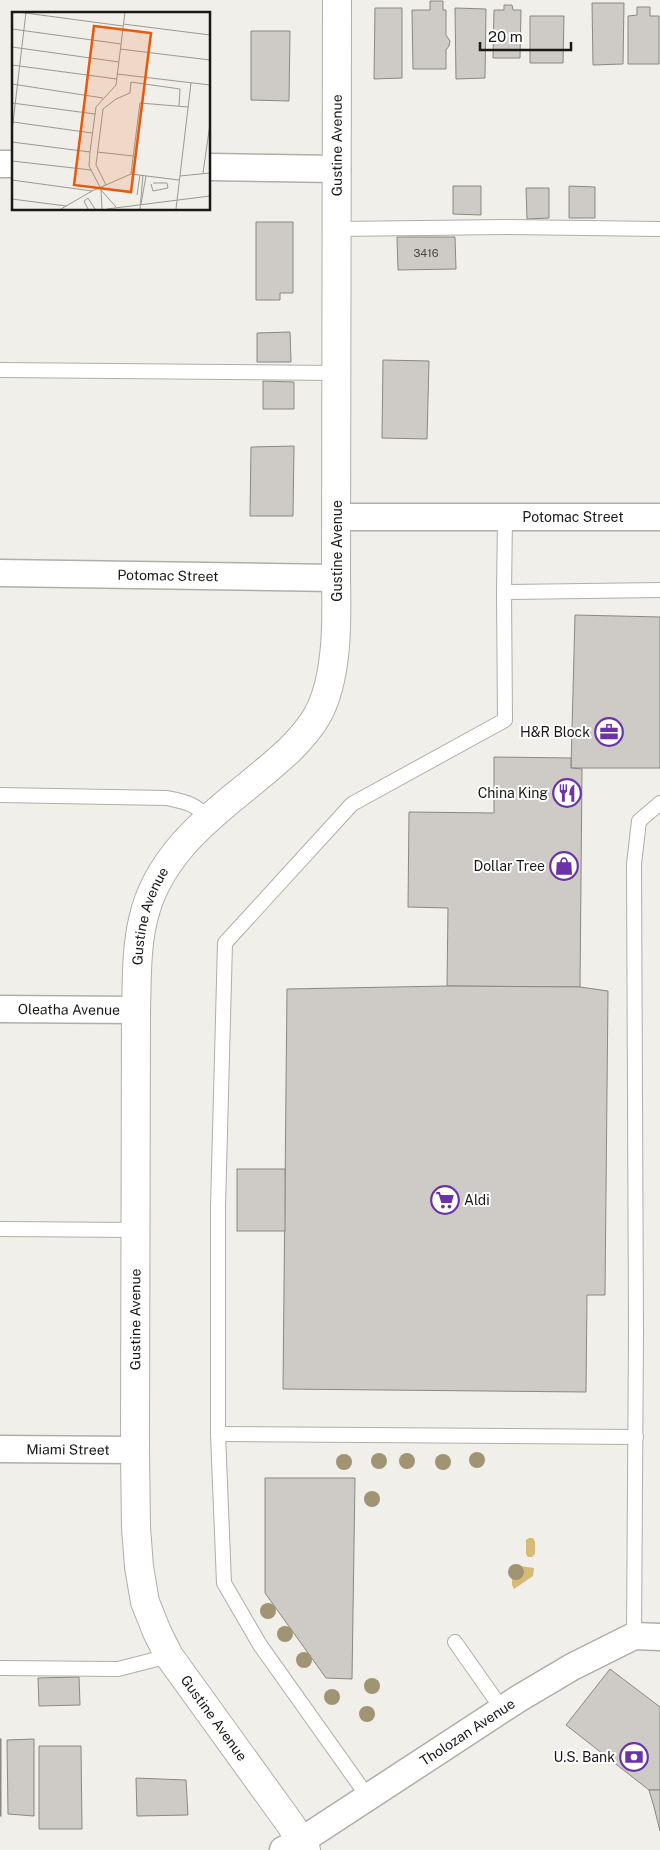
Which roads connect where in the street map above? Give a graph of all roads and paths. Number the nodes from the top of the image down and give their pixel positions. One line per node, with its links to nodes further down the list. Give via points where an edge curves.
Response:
1 (337, 0): 3 (street, Gustine Avenue)
2 (210, 167): 3 (street)
3 (337, 169): 4 (street, Gustine Avenue)
4 (337, 229): 5 (lane); 7 (street, Gustine Avenue)
5 (660, 229)
6 (0, 370): 7 (lane)
7 (337, 374): 8 (street, Gustine Avenue)
8 (336, 517): 9 (street, Potomac Street); 12 (street, Gustine Avenue)
9 (505, 517): 10 (street, Potomac Street); 14 (lane)
10 (660, 517)
11 (0, 573): 12 (street, Potomac Street)
12 (336, 578): 17 (street, Gustine Avenue, via 334,652 328,686 317,715 296,743)
13 (660, 590): 14 (lane)
14 (504, 592): 22 (lane, via 505,720 352,804 225,943 218,1207)
15 (0, 795): 17 (lane, via 167,798 190,803)
16 (660, 803): 23 (lane, via 639,821 634,864)
17 (208, 818): 19 (street, Gustine Avenue, via 190,834 168,863 151,897 143,919 138,953)
18 (0, 1009): 19 (street, Oleatha Avenue)
19 (136, 1010): 21 (street, Gustine Avenue)
20 (0, 1229): 21 (lane)
21 (136, 1230): 25 (street, Gustine Avenue)
22 (218, 1434): 23 (lane); 32 (lane, via 224,1583 260,1645)
23 (636, 1437): 26 (lane)
24 (0, 1449): 25 (street, Miami Street)
25 (135, 1450): 29 (street, Gustine Avenue, via 138,1568 145,1602)
26 (634, 1636): 27 (street, Tholozan Avenue); 31 (street, Tholozan Avenue, via 572,1667)
27 (660, 1637)
28 (455, 1642): 31 (lane)
29 (169, 1656): 30 (lane, via 118,1669); 33 (street, Gustine Avenue)
30 (0, 1668)
31 (502, 1709): 32 (street, Tholozan Avenue)
32 (368, 1798): 33 (street, Tholozan Avenue)
33 (297, 1847)

